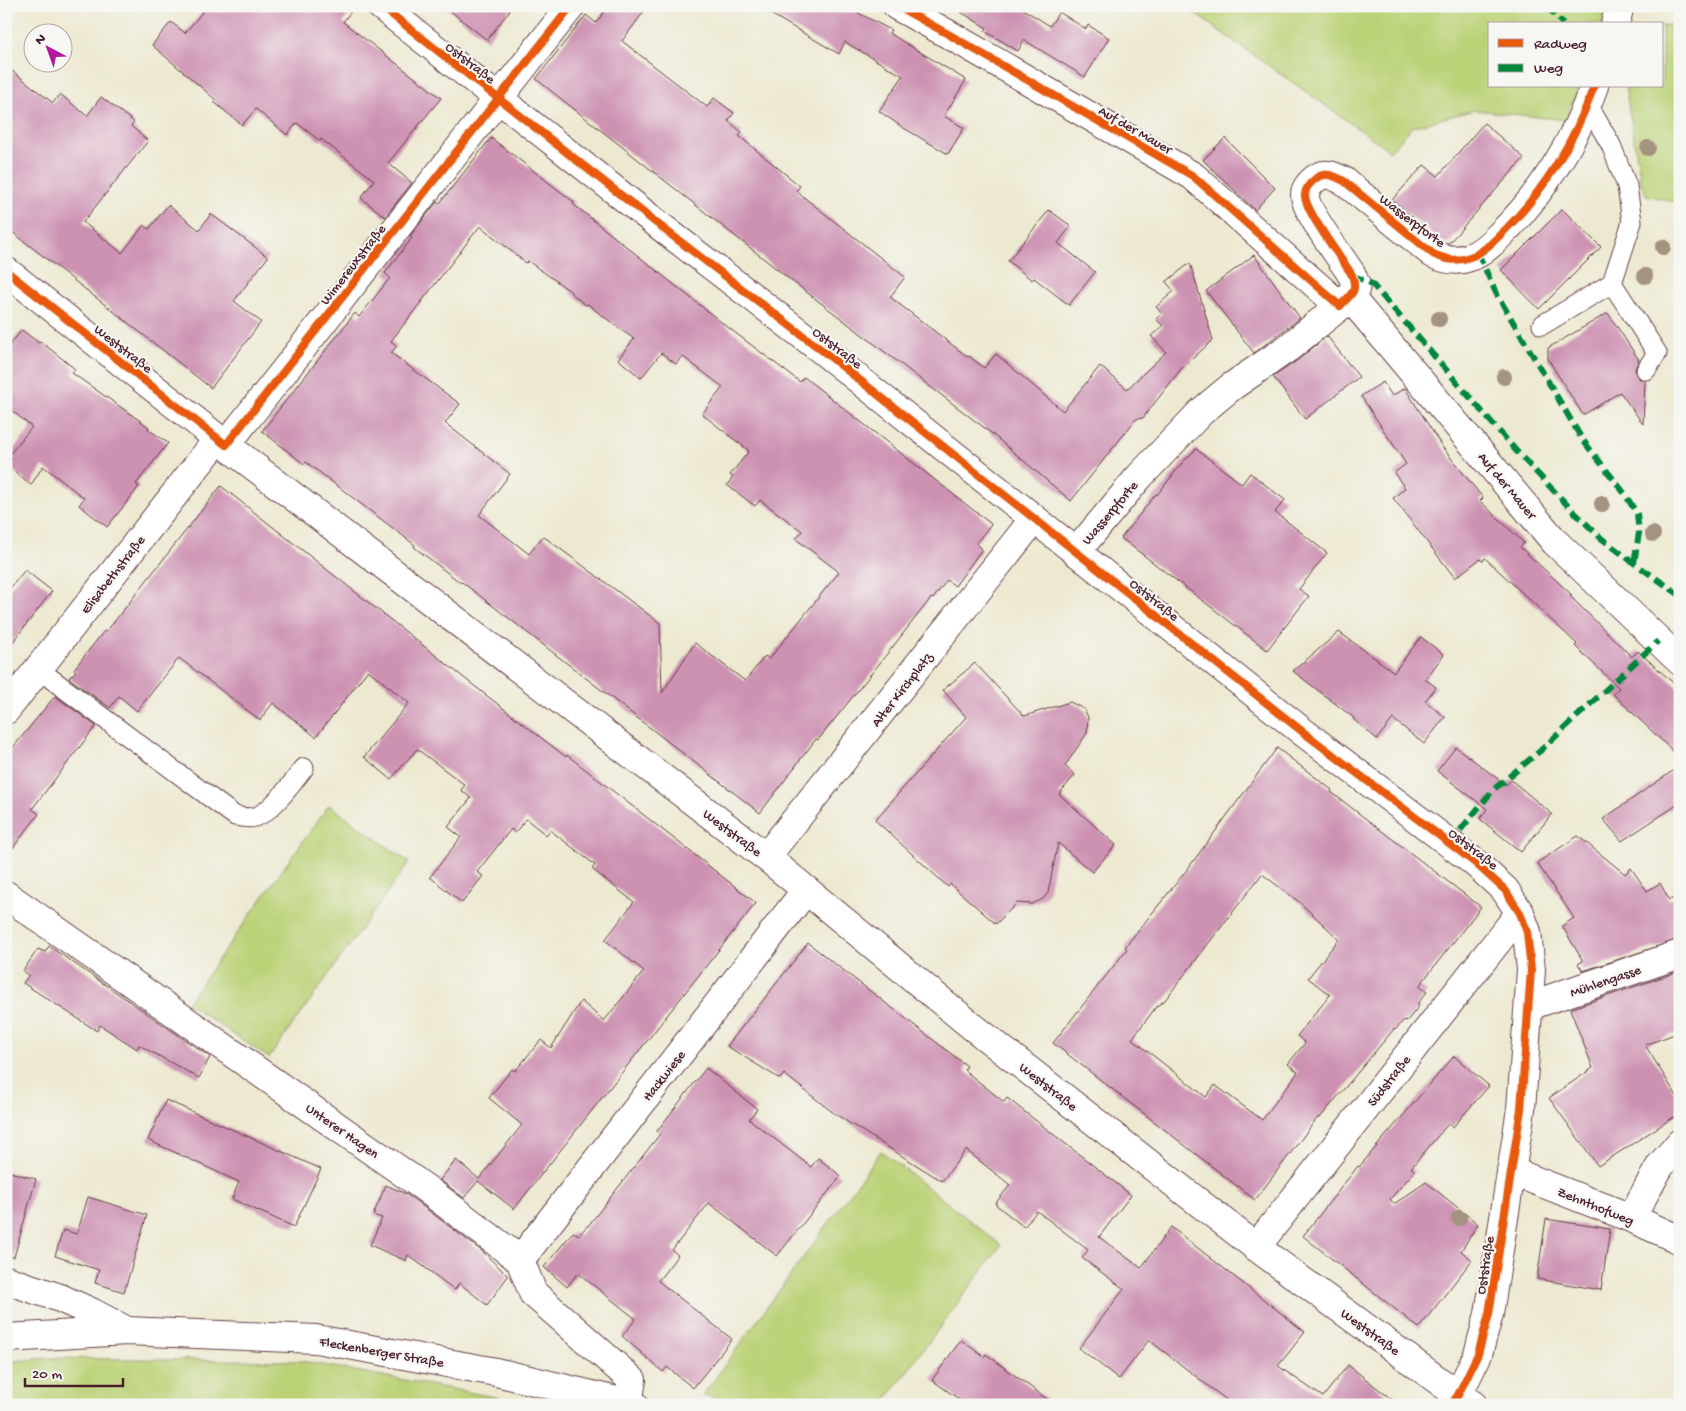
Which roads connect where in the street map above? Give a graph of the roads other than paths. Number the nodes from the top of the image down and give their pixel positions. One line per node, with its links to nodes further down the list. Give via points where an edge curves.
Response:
1 (380, 6): 7 (street, Oststraße)
2 (571, 6): 7 (street)
3 (898, 6): 10 (street, Auf der Mauer, via 1193,176)
4 (1620, 6): 5 (street)
5 (1616, 22)
6 (1591, 96): 9 (lane, via 1627,186 1632,222); 10 (street, Wasserpforte, via 1574,133 1530,201 1493,242 1470,257 1445,260 1433,254 1344,181 1334,175 1316,178 1305,196 1309,209 1356,284)
7 (498, 99): 13 (street, Wimereuxstraße); 14 (street, Oststraße)
8 (6, 271): 13 (street, Weststraße)
9 (1612, 283): 11 (lane); 12 (lane, via 1657,353)
10 (1345, 301): 15 (street, Wasserpforte, via 1201,412 1139,477); 16 (street, Auf der Mauer, via 1555,542)
11 (1542, 325)
12 (1646, 370)
13 (222, 442): 17 (street, Elisabethstraße); 20 (street, Weststraße)
14 (1034, 519): 15 (street, Oststraße); 20 (street, Alter Kirchplatz)
15 (1076, 552): 23 (street, Oststraße, via 1303,732 1474,862 1505,890)
16 (1680, 661)
17 (38, 669): 18 (street, Elisabethstraße); 19 (lane, via 235,816 256,817 281,798)
18 (6, 710)
19 (304, 768)
20 (766, 857): 21 (street, Weststraße)
21 (806, 890): 30 (street, Weststraße, via 974,1027); 31 (street, Hackwiese)
22 (6, 895): 31 (street, Unterer Hagen, via 425,1188)
23 (1520, 913): 25 (street, Oststraße, via 1530,951); 30 (street, Südstraße)
24 (1680, 954): 25 (street, Mühlengasse)
25 (1529, 1006): 27 (street, Oststraße, via 1521,1109)
26 (1680, 1143): 28 (street, via 1660,1166)
27 (1511, 1171): 28 (street, Zehnthofweg); 35 (street, Oststraße, via 1488,1320)
28 (1631, 1218): 29 (street, Zehnthofweg)
29 (1680, 1240)
30 (1256, 1247): 35 (street, Weststraße)
31 (520, 1260): 36 (street, via 533,1293 632,1380)
32 (6, 1280): 33 (street, Fleckenberger Straße, via 60,1298)
33 (127, 1331): 34 (street, Fleckenberger Straße); 36 (street, Fleckenberger Straße, via 316,1339 496,1372)
34 (6, 1338)
35 (1461, 1401)
36 (631, 1404)

